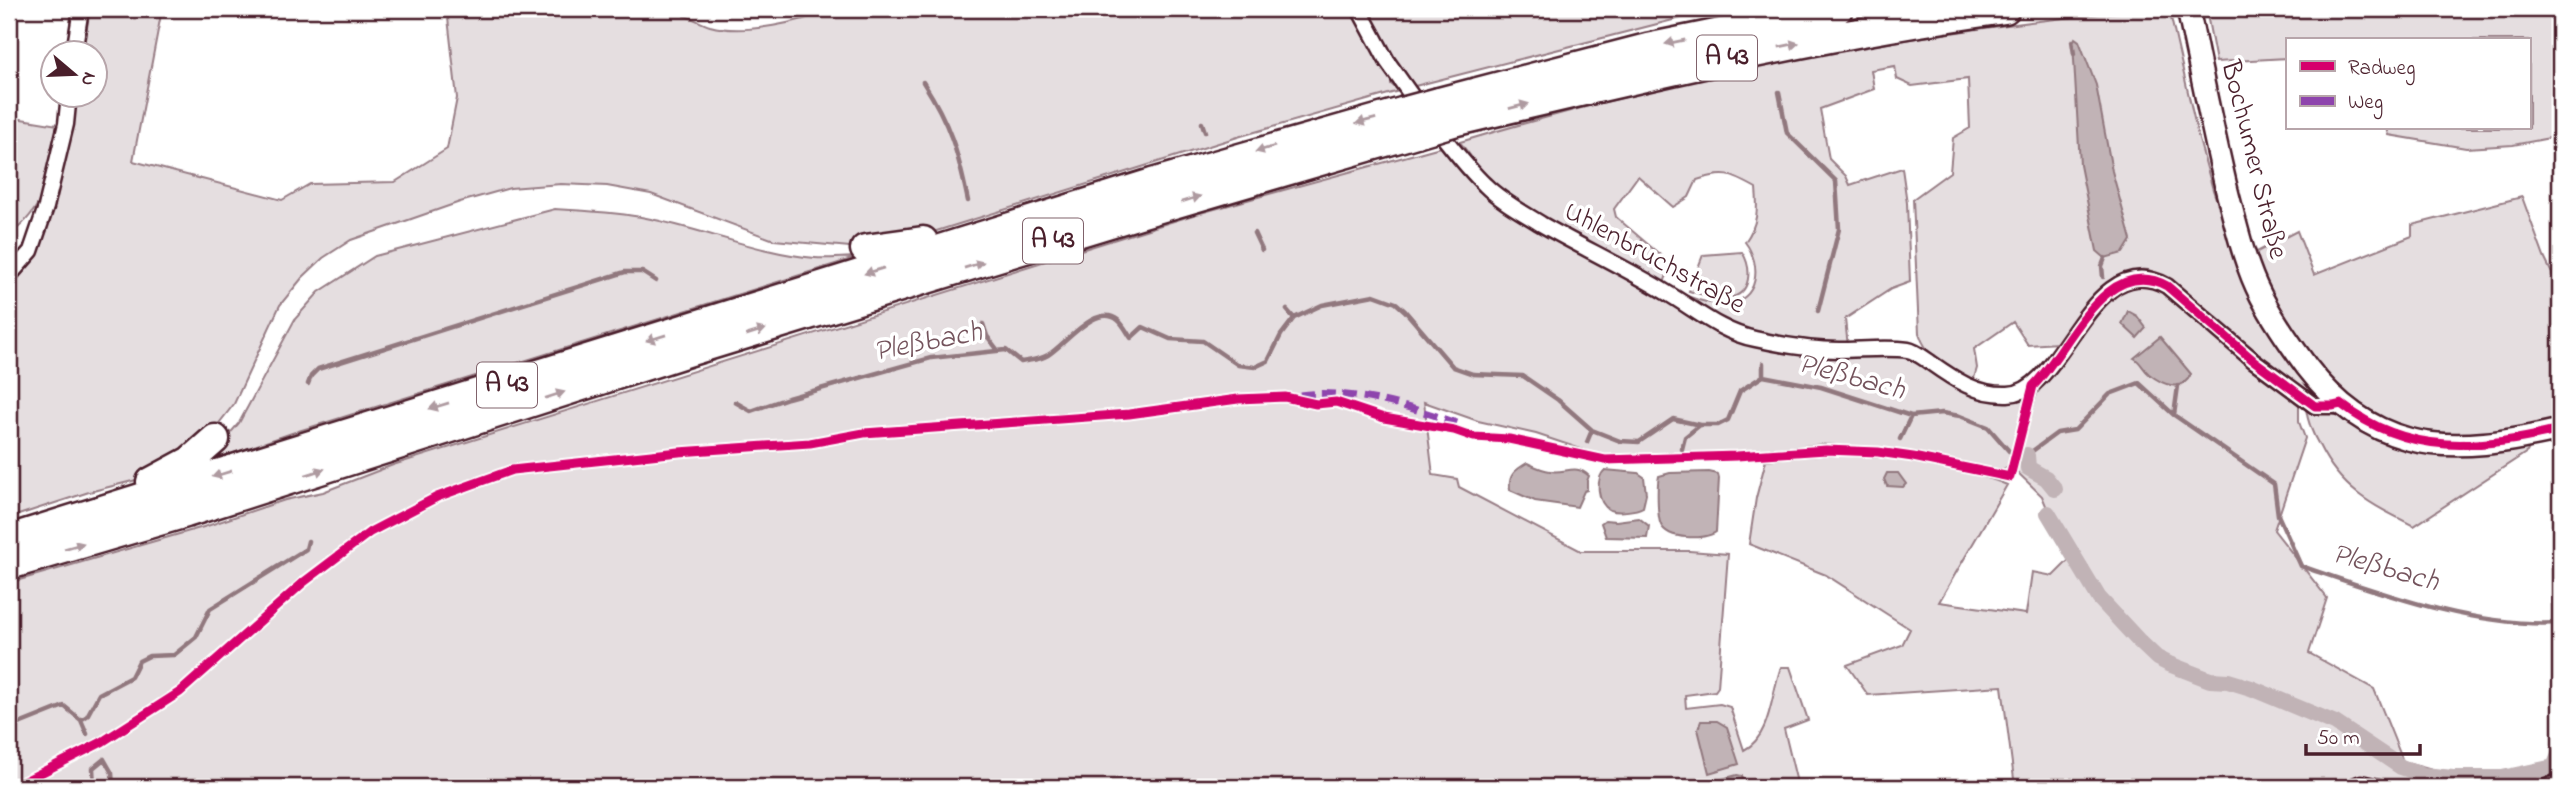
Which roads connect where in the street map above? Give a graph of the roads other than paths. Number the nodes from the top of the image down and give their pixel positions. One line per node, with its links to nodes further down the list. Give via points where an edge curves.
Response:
1 (81, 9): 6 (street)
2 (1359, 9): 13 (street, Uhlenbruchstraße, via 1405,90 1485,185 1519,211 1730,332 1835,350 1910,350 1960,384 1994,394 2022,393 2042,377 2101,298 2122,282 2143,277 2166,286 2315,406)
3 (1838, 9): 8 (highway, A 43, one-way to 8, via 1647,48)
4 (2005, 9): 8 (highway, A 43, one-way to 4, via 1870,30)
5 (2189, 10): 13 (main road, Bochumer Straße, via 2212,131 2240,242 2260,294 2288,342)
6 (76, 38)
7 (68, 108): 12 (street, via 46,207 31,251)
8 (1446, 112): 9 (highway, A 43, bridge)
9 (1409, 122): 10 (highway, A 43, one-way to 10, via 1152,183); 17 (highway, A 43, one-way to 9, via 1139,214)
10 (985, 234): 11 (highway); 16 (highway, A 43, one-way to 16)
11 (865, 250)
12 (9, 276)
13 (2341, 404): 14 (main road, Bochumer Straße, via 2379,429 2428,443 2489,442)
14 (2560, 430)
15 (215, 439): 16 (highway, via 165,477)
16 (18, 536)
17 (9, 565)
18 (2560, 781): 21 (street)
19 (2351, 787): 20 (street, via 2361,783)
20 (2379, 787)
21 (2547, 787)

